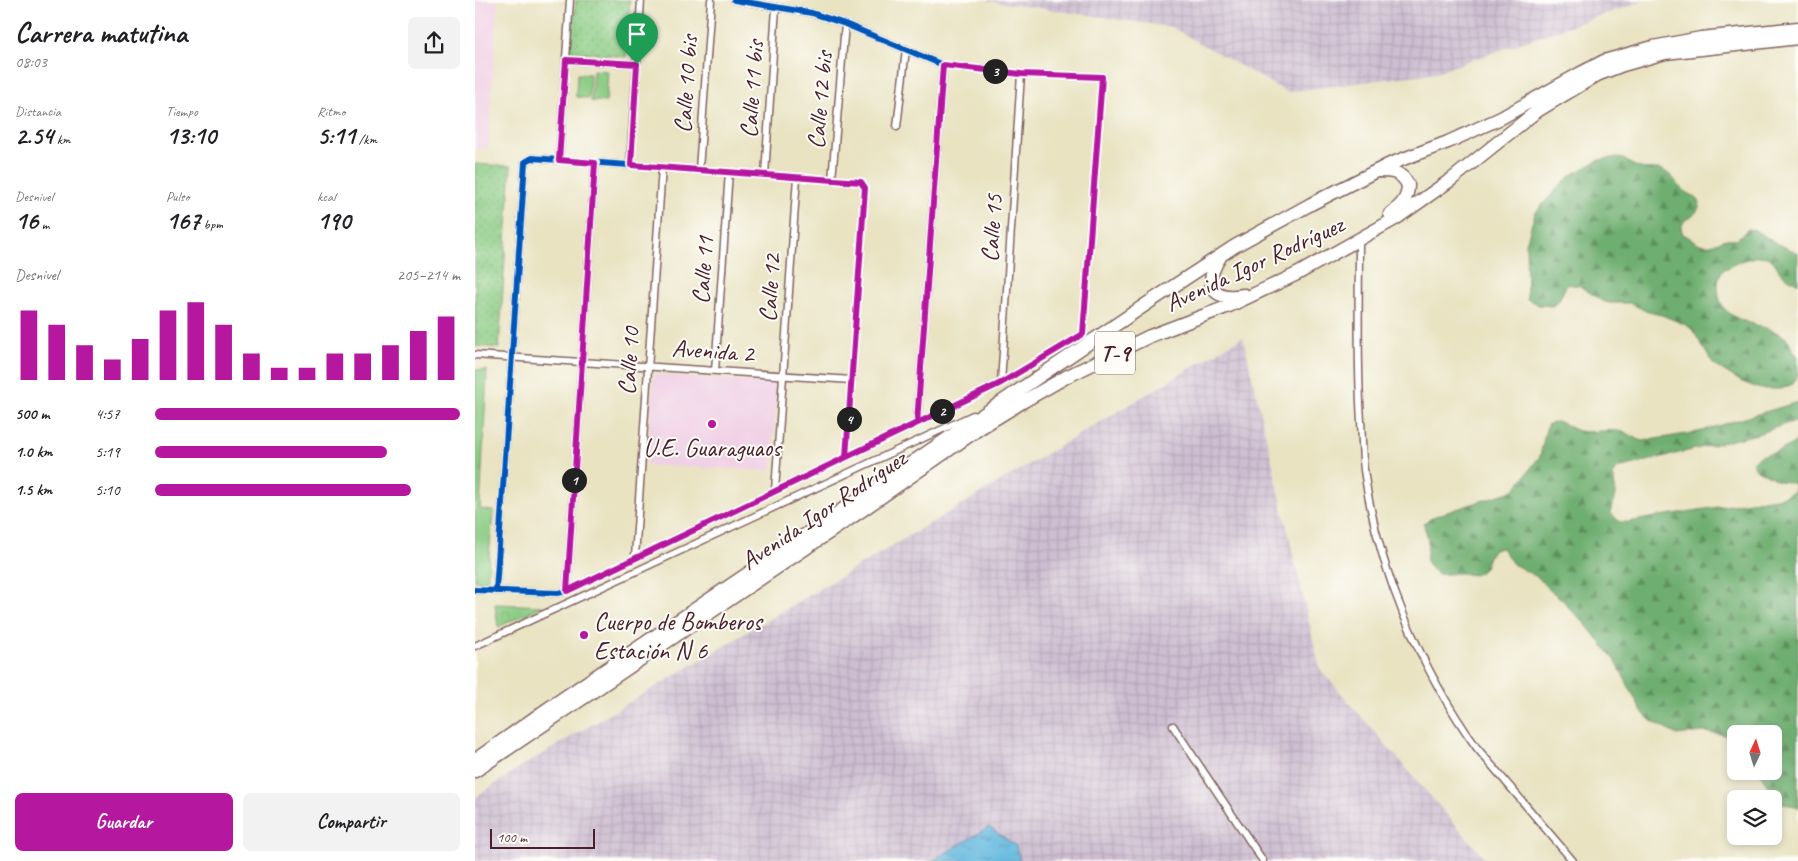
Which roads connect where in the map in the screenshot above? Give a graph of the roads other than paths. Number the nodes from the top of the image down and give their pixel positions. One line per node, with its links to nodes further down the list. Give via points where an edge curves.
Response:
1 (570, 0): 10 (street)
2 (641, 0): 11 (street)
3 (711, 0): 19 (street, Calle 10 bis)
4 (734, 0): 5 (street)
5 (776, 7): 6 (street, via 812,13); 22 (street, Calle 11 bis)
6 (845, 24): 9 (street); 24 (street, Calle 12 bis)
7 (1798, 28): 21 (highway, Avenida Igor Rodríguez / T-9, via 1701,38 1621,56 1579,74 1501,118)
8 (1798, 38): 25 (highway, Avenida Igor Rodríguez / T-9, via 1665,53 1597,75 1531,115 1452,179 1395,219)
9 (905, 49): 12 (street); 14 (street)
10 (566, 60): 11 (street); 15 (street)
11 (637, 64): 17 (street)
12 (943, 65): 13 (street); 38 (street)
13 (1021, 74): 36 (street, Calle 15); 36 (street, via 1102,77 1083,334)
14 (897, 127)
15 (559, 160): 16 (street); 30 (street, via 532,158 525,162)
16 (595, 163): 17 (street); 31 (street)
17 (631, 165): 18 (street)
18 (662, 167): 19 (street); 32 (street, Calle 10)
19 (699, 170): 20 (street)
20 (729, 172): 22 (street); 33 (street, Calle 11)
21 (1374, 172): 26 (highway, T-9, via 1395,171 1401,174 1408,185 1406,198 1398,208); 27 (highway, Avenida Igor Rodríguez / T-9)
22 (765, 175): 23 (street)
23 (797, 178): 24 (street); 34 (street, Calle 12)
24 (832, 180): 35 (street, via 861,182 865,188)
25 (1359, 238): 26 (highway, Avenida Igor Rodríguez / T-9); 50 (street, via 1359,391 1364,470 1383,555 1401,609 1443,696 1465,731)
26 (1345, 246): 28 (highway, Avenida Igor Rodríguez / T-9)
27 (1221, 255): 28 (highway, T-9, via 1211,273 1213,288 1227,296); 37 (highway, Avenida Igor Rodríguez / T-9)
28 (1256, 293): 48 (highway, Avenida Igor Rodríguez / T-9, via 1142,340 1024,400)
29 (475, 355): 30 (street, Avenida 2)
30 (511, 357): 31 (street, Avenida 2); 43 (street)
31 (582, 362): 32 (street, Avenida 2); 44 (street)
32 (648, 366): 33 (street, Avenida 2); 41 (street, Calle 10)
33 (715, 371): 34 (street, Avenida 2)
34 (783, 375): 35 (street, Avenida 2); 40 (street, Calle 12)
35 (852, 380): 39 (street)
36 (1001, 383): 38 (street)
37 (1002, 402): 45 (street); 47 (highway, Avenida Igor Rodríguez / T-9)
38 (917, 423): 39 (street)
39 (846, 457): 40 (street)
40 (775, 491): 41 (street)
41 (635, 558): 44 (street)
42 (475, 590): 43 (street)
43 (496, 591): 44 (street)
44 (567, 591)
45 (475, 646)
46 (1173, 726): 49 (street)
47 (475, 760)
48 (475, 771)
49 (1263, 861)
50 (1573, 861)

